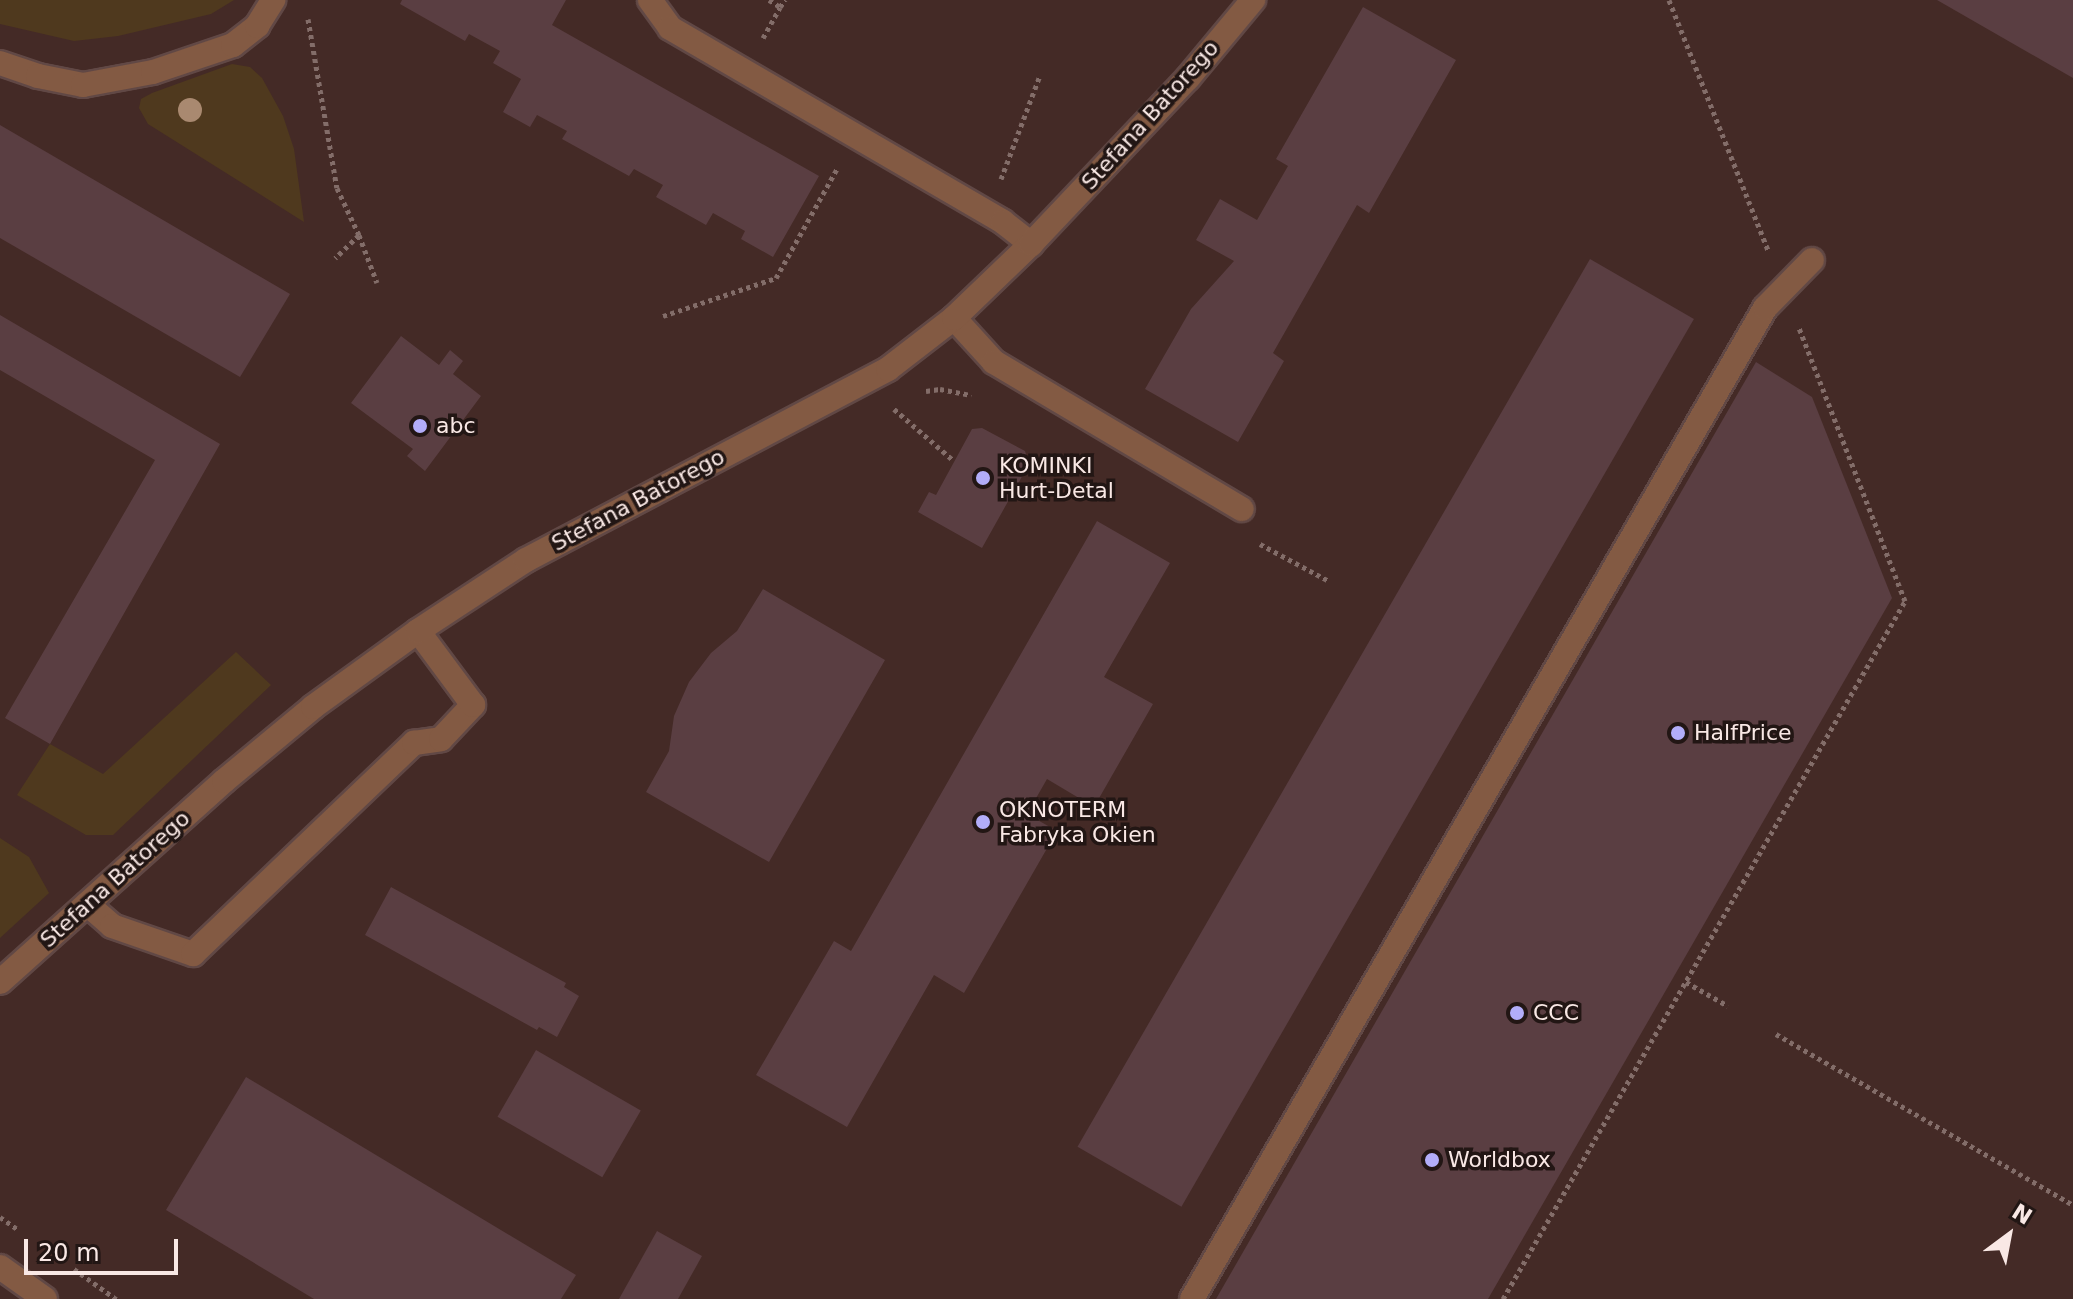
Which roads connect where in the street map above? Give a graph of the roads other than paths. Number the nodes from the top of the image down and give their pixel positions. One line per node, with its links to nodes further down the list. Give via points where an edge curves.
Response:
1 (273, 0): 4 (street, via 257,26 233,45 153,72 83,85)
2 (650, 0): 5 (street, via 670,28)
3 (1253, 0): 5 (street, Stefana Batorego, via 1188,78)
4 (0, 63)
5 (1031, 244): 7 (street, Stefana Batorego)
6 (1812, 260): 14 (street, via 1765,308)
7 (954, 318): 8 (street, via 994,362); 9 (street, Stefana Batorego, via 888,369 526,560)
8 (1242, 509)
9 (418, 631): 10 (street, Stefana Batorego, via 313,707); 10 (street, via 473,705 441,739 414,743 193,954 112,926)
10 (87, 904): 11 (street, Stefana Batorego)
11 (0, 982)
12 (0, 1267): 13 (street)
13 (45, 1299)
14 (1192, 1299)

